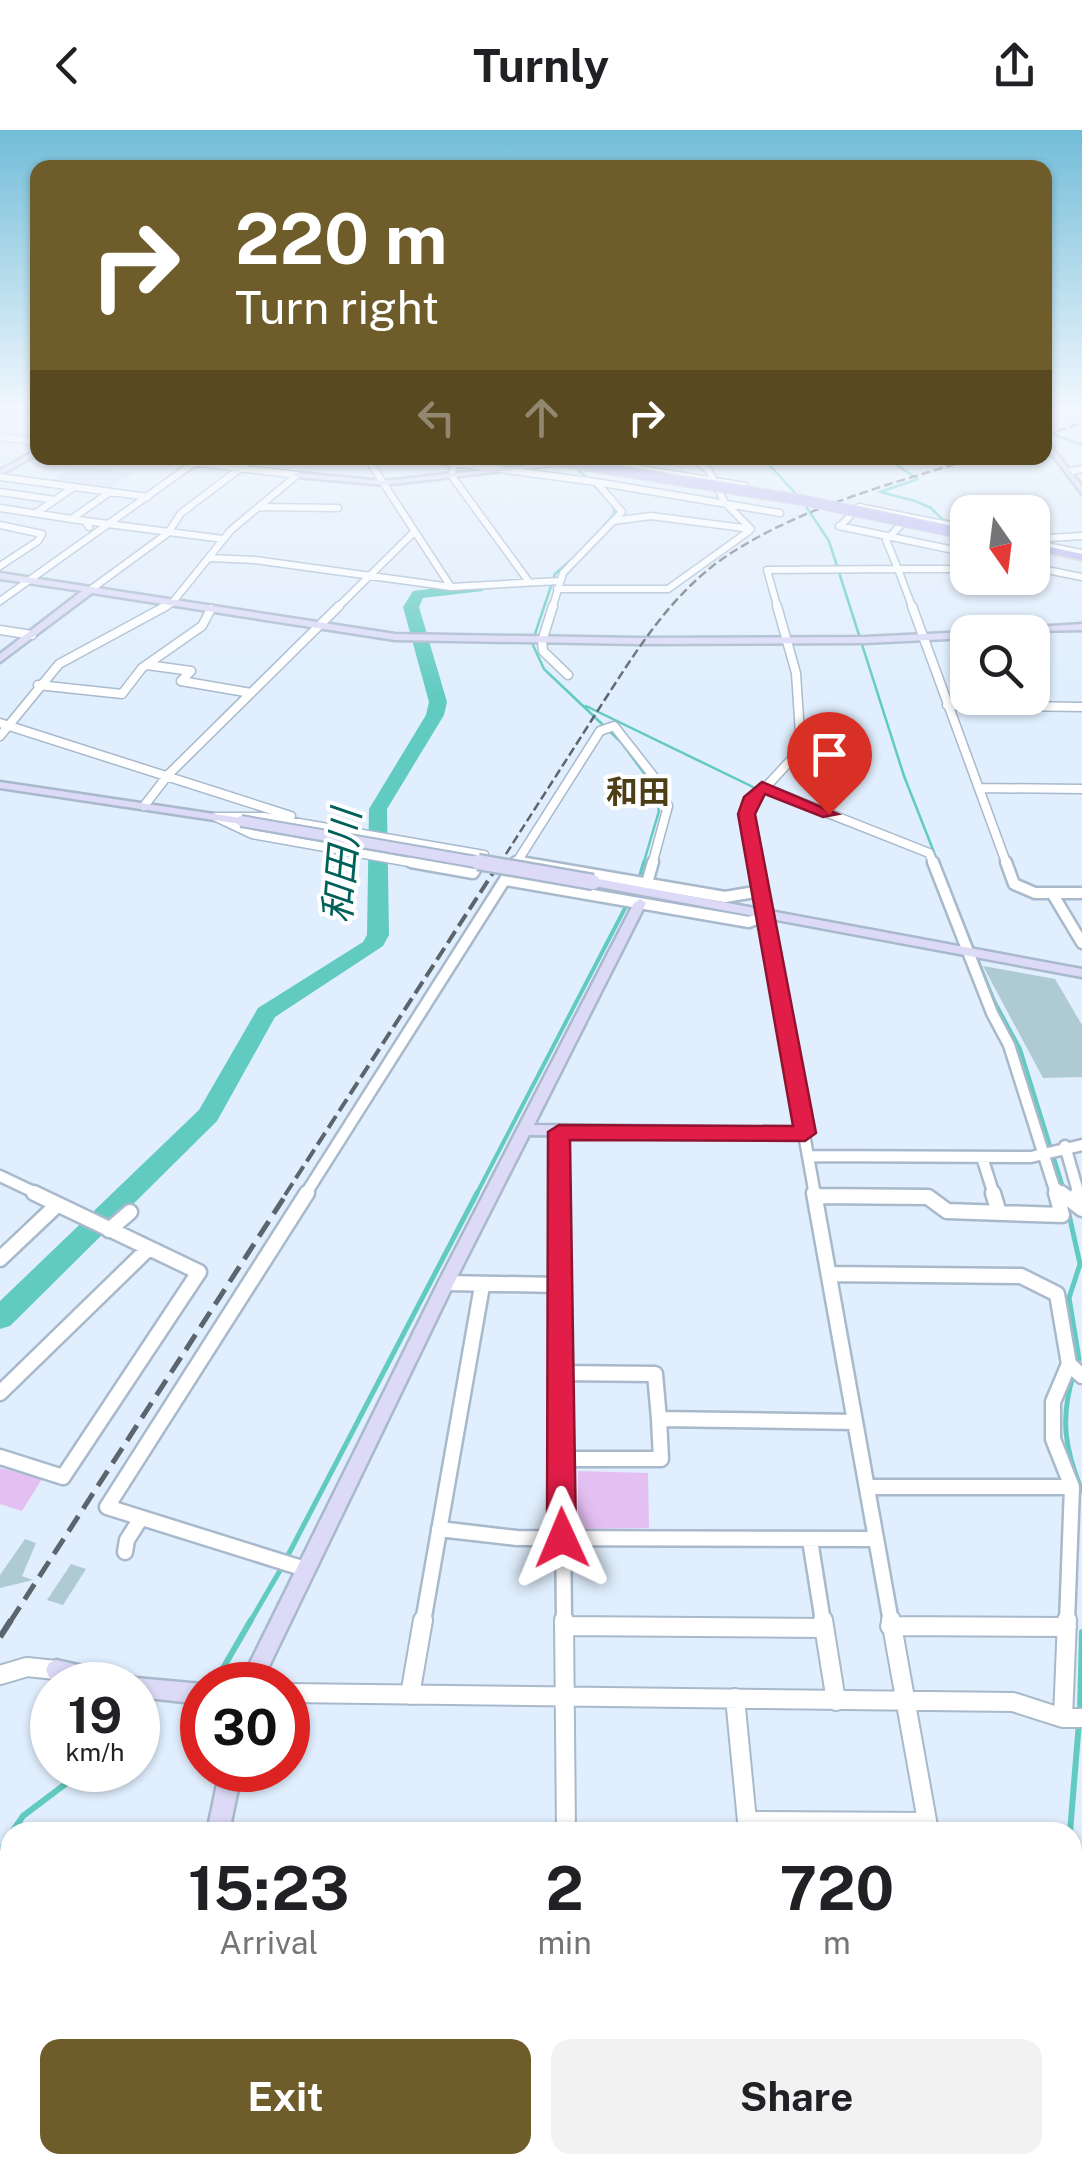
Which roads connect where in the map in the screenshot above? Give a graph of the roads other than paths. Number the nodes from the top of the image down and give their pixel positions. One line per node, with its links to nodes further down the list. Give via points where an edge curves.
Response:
1 (48, 505): 16 (street)
2 (91, 505): 18 (street)
3 (136, 505): 21 (street)
4 (190, 505): 28 (street)
5 (398, 505): 29 (street)
6 (473, 505): 48 (street)
7 (618, 505): 19 (street)
8 (727, 505): 26 (street)
9 (737, 505): 15 (street)
10 (830, 505): 27 (main road, bridge)
11 (834, 505): 25 (main road, bridge)
12 (259, 507): 14 (street); 34 (street)
13 (0, 508): 16 (street)
14 (338, 508)
15 (780, 513)
16 (36, 514): 18 (street); 23 (street)
17 (909, 517): 24 (street); 31 (street); 31 (street, via 859,507 838,525)
18 (73, 518): 20 (street)
19 (613, 520): 26 (street, via 651,516); 49 (street)
20 (85, 521): 21 (street); 30 (street)
21 (108, 524): 28 (street); 30 (street)
22 (0, 525): 23 (street)
23 (14, 527): 32 (street); 40 (street, via 37,530 42,538)
24 (950, 527)
25 (950, 528)
26 (752, 529): 49 (street, via 668,589)
27 (950, 529)
28 (168, 532): 34 (street); 51 (street)
29 (414, 532): 44 (street); 50 (street)
30 (94, 534): 47 (street)
31 (888, 535): 36 (street); 41 (street)
32 (0, 536)
33 (1082, 536): 35 (street)
34 (224, 540): 39 (street)
35 (1050, 543)
36 (950, 548)
37 (1050, 549): 38 (main road)
38 (1082, 556)
39 (210, 558): 44 (street); 53 (street)
40 (0, 566)
41 (898, 569): 42 (street); 61 (street); 62 (street, via 767,570)
42 (950, 569)
43 (1050, 571): 46 (street)
44 (372, 575): 50 (street); 55 (street)
45 (0, 576): 47 (street)
46 (1082, 578)
47 (28, 581): 51 (street); 52 (street)
48 (529, 582): 49 (street); 50 (street)
49 (555, 583): 63 (street)
50 (451, 587)
51 (90, 590): 53 (street); 59 (street)
52 (0, 601)
53 (172, 602): 54 (street); 67 (street, via 58,664)
54 (211, 609): 55 (street); 65 (street, via 202,626)
55 (319, 626): 63 (street, via 407,638); 68 (street)
56 (1082, 627): 57 (street)
57 (1050, 629)
58 (0, 630): 59 (street)
59 (32, 635): 64 (street)
60 (950, 636): 61 (street)
61 (926, 638): 62 (street); 69 (street)
62 (789, 640): 63 (street); 76 (street, via 800,749)
63 (536, 641): 66 (street)
64 (0, 659)
65 (146, 665): 67 (street, via 122,694); 68 (street, via 191,671 181,681)
66 (568, 675)
67 (38, 686): 72 (street)
68 (251, 693): 74 (street)
69 (947, 705): 70 (street); 77 (street)
70 (1082, 707)
71 (0, 722): 72 (street)
72 (14, 725): 73 (street); 74 (street)
73 (0, 736)
74 (168, 775): 79 (street); 81 (street)
75 (0, 785): 79 (street)
76 (762, 787): 86 (street, via 746,814); 93 (street, via 929,853)
77 (979, 788): 78 (street); 88 (street, via 1014,884)
78 (1082, 789)
79 (144, 806): 80 (street)
80 (216, 817): 81 (street); 81 (street, via 252,834 473,873 484,855); 91 (street, bridge)
81 (326, 827)
82 (519, 862): 83 (street); 84 (street); 85 (street, via 606,729 638,753 668,806)
83 (590, 874): 85 (street); 87 (street)
84 (506, 880): 87 (street); 126 (street, via 107,1507)
85 (646, 883): 86 (street, via 725,897)
86 (761, 891): 91 (street)
87 (580, 893): 90 (street)
88 (1052, 893): 89 (street); 92 (street)
89 (1082, 894)
90 (638, 903): 91 (street, via 749,922); 95 (street)
91 (766, 914): 93 (street); 97 (street)
92 (1082, 943)
93 (966, 951): 94 (street); 99 (street)
94 (1082, 973)
95 (526, 1130): 96 (street); 113 (street)
96 (559, 1132): 97 (street); 114 (street)
97 (805, 1133): 100 (street)
98 (1082, 1145): 99 (street)
99 (1054, 1149): 101 (street, via 1031,1157); 103 (street); 106 (street)
100 (809, 1156): 101 (street); 104 (street)
101 (982, 1157): 108 (street)
102 (1, 1178): 105 (street)
103 (1057, 1190): 106 (street); 108 (street, via 1062,1216)
104 (816, 1196): 108 (street, via 928,1197 947,1211); 112 (street)
105 (58, 1204): 109 (street); 111 (street)
106 (1079, 1206)
107 (130, 1212): 109 (street)
108 (999, 1214)
109 (109, 1230): 110 (street)
110 (148, 1248): 119 (street); 122 (street, via 199,1272 63,1477)
111 (0, 1259)
112 (830, 1274): 116 (street, via 1021,1276 1057,1294); 121 (street)
113 (446, 1283): 115 (street); 132 (street)
114 (559, 1285): 115 (street); 117 (street)
115 (482, 1286): 127 (street)
116 (1070, 1364): 118 (street); 125 (street, via 1053,1402 1053,1439)
117 (559, 1373): 120 (street, via 656,1374); 123 (street)
118 (1082, 1376)
119 (0, 1393)
120 (659, 1419): 121 (street); 123 (street, via 662,1459)
121 (855, 1422): 124 (street)
122 (0, 1457)
123 (561, 1459): 128 (street)
124 (866, 1487): 125 (street); 130 (street)
125 (1072, 1487): 135 (street)
126 (141, 1518): 131 (street); 132 (street)
127 (439, 1530): 128 (street); 141 (street)
128 (562, 1538): 129 (street); 133 (street)
129 (810, 1540): 130 (street); 136 (street)
130 (876, 1540): 134 (street)
131 (125, 1552)
132 (300, 1568): 137 (street)
133 (564, 1626): 136 (street); 142 (street)
134 (890, 1626): 135 (street); 144 (street)
135 (1067, 1627): 146 (street)
136 (824, 1628): 145 (street)
137 (259, 1662)
138 (30, 1668): 139 (street)
139 (0, 1676)
140 (310, 1694): 141 (street)
141 (410, 1694): 142 (street)
142 (567, 1694): 143 (street); 149 (street)
143 (734, 1698): 145 (street); 150 (street, via 746,1821)
144 (906, 1700): 145 (street); 146 (street, via 1012,1702); 151 (street)
145 (836, 1702)
146 (1072, 1718)
147 (226, 1792): 148 (street)
148 (220, 1822)
149 (566, 1822)
150 (776, 1822)
151 (927, 1822)

